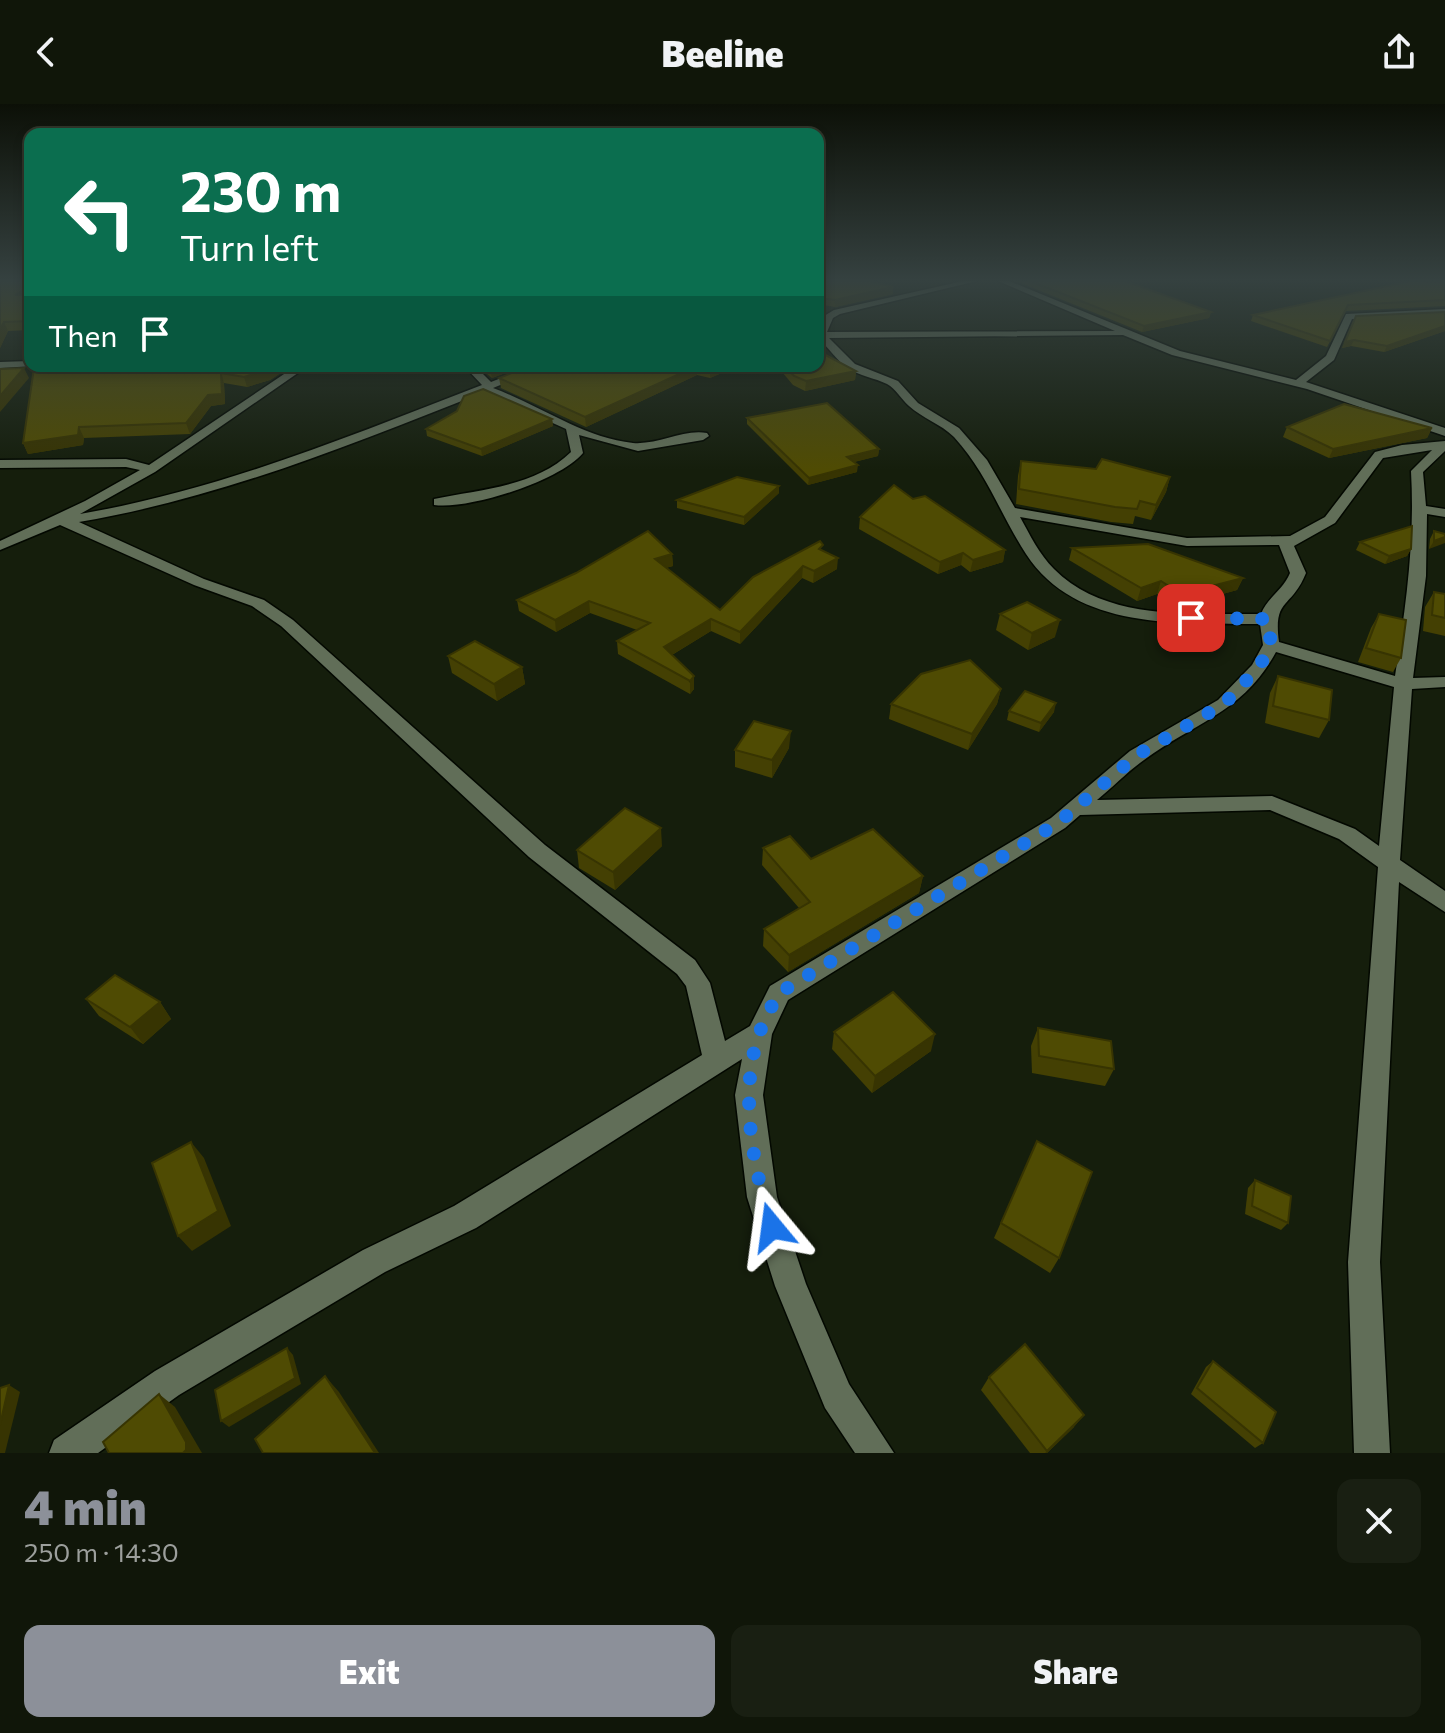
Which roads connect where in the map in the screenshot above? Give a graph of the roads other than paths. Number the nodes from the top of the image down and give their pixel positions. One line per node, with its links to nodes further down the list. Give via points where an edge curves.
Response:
1 (829, 344): 21 (street, via 851,366 894,383 914,405 955,431 983,463)
2 (1153, 344): 9 (street)
3 (1336, 344): 9 (street, via 1330,358)
4 (24, 364): 5 (street)
5 (0, 365)
6 (294, 372): 15 (street)
7 (474, 372): 10 (street)
8 (525, 372): 10 (street)
9 (1297, 384): 12 (street)
10 (486, 387): 11 (street); 23 (street, via 203,492 131,511)
11 (572, 428): 13 (street, via 633,447); 19 (street, via 577,453 566,465 514,485)
12 (1445, 432)
13 (703, 436)
14 (1444, 445): 20 (street, via 1417,471); 24 (street, via 1379,455 1330,520)
15 (167, 458): 16 (street); 18 (street)
16 (126, 463): 17 (street); 18 (street)
17 (0, 464)
18 (151, 469): 23 (street)
19 (439, 502)
20 (1419, 509): 22 (street); 29 (street, via 1418,576)
21 (1007, 511): 24 (street, via 1187,542); 26 (street, via 1050,574 1081,596 1130,613 1166,618)
22 (1445, 513)
23 (58, 522): 25 (street); 34 (street, via 247,598 287,623 537,851 686,967 704,1001)
24 (1293, 540): 26 (street, via 1285,549 1298,573)
25 (0, 546)
26 (1268, 619): 27 (street)
27 (1271, 645): 29 (street); 30 (street, via 1259,667 1224,704 1137,755)
28 (1445, 682): 29 (street)
29 (1403, 684): 31 (street)
30 (1079, 808): 31 (street, via 1272,803 1347,834); 33 (street, via 779,993)
31 (1389, 861): 32 (street); 37 (street, via 1364,1262)
32 (1445, 903)
33 (759, 1034): 34 (street); 36 (street, via 749,1095 762,1197 791,1286 837,1396)
34 (716, 1057): 35 (street, via 561,1160 465,1217 374,1261 167,1383)
35 (67, 1453)
36 (876, 1453)
37 (1372, 1453)

